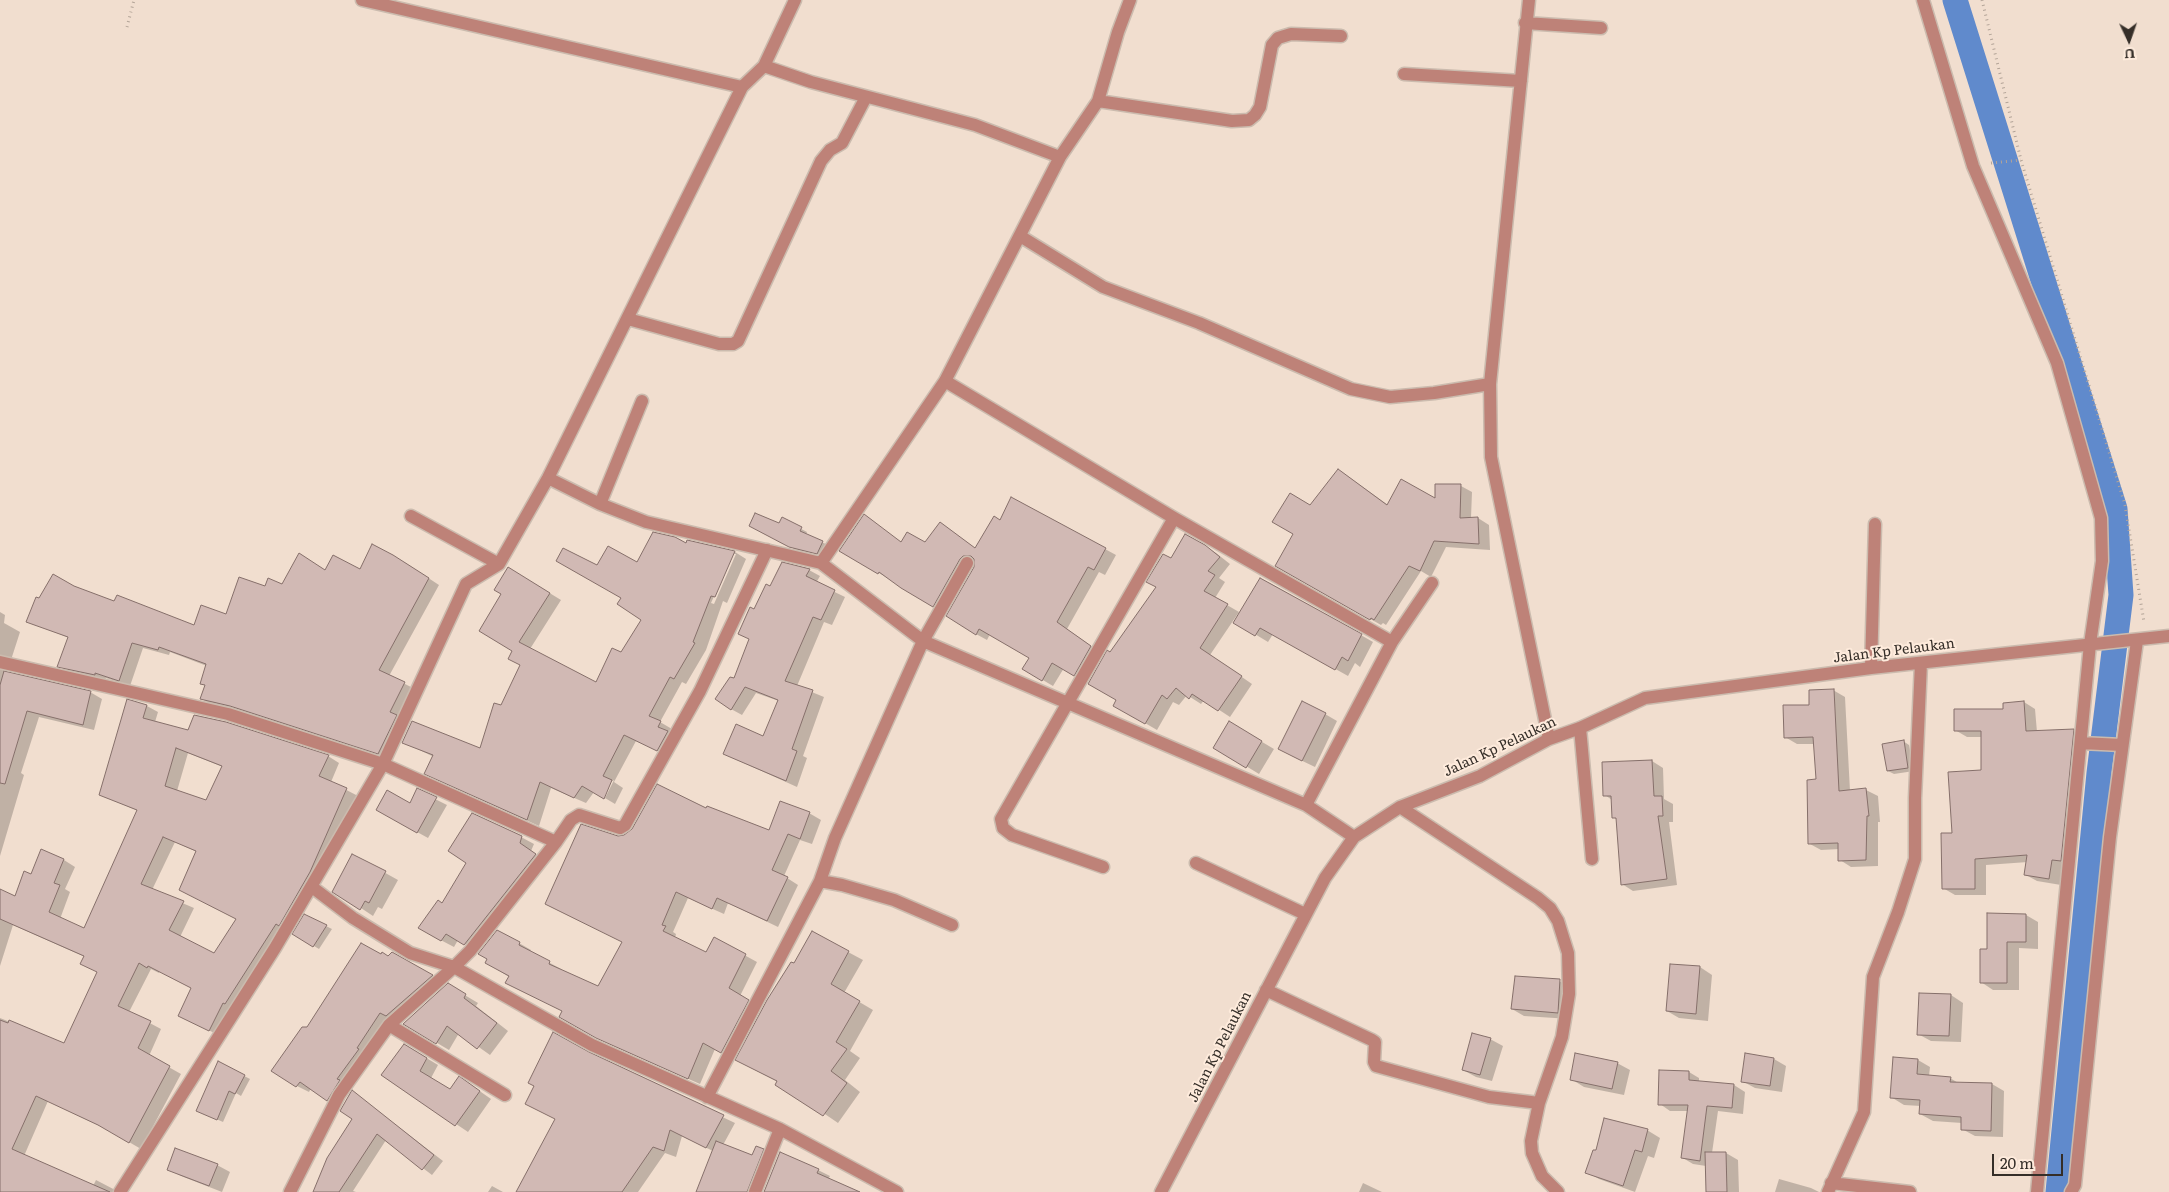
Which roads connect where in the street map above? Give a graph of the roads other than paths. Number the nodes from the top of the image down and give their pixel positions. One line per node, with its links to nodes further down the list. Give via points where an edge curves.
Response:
1 (362, 0): 12 (street)
2 (795, 0): 9 (street)
3 (1130, 0): 14 (street)
4 (1529, 0): 6 (street)
5 (1923, 0): 35 (street, via 1973,166 2057,364 2101,518 2102,562)
6 (1525, 24): 7 (street); 11 (street)
7 (1601, 28)
8 (1341, 36): 14 (street, via 1291,34 1278,38 1272,45 1260,107 1249,120 1232,122)
9 (764, 66): 12 (street); 13 (street)
10 (1404, 74): 11 (street)
11 (1521, 81): 19 (street)
12 (742, 87): 17 (street)
13 (866, 97): 15 (street, via 975,125); 17 (street, via 842,143 821,161 738,341 719,344)
14 (1098, 101): 15 (street)
15 (1060, 157): 16 (street)
16 (1020, 236): 18 (street); 19 (street, via 1103,287 1351,389 1390,397)
17 (628, 319): 21 (street)
18 (945, 382): 24 (street); 27 (street)
19 (1490, 384): 41 (street, via 1491,457)
20 (642, 401): 22 (street)
21 (548, 478): 22 (street); 29 (street)
22 (600, 504): 26 (street, via 646,522)
23 (411, 516): 29 (street)
24 (1174, 518): 34 (street); 39 (street)
25 (1875, 524): 38 (street)
26 (767, 550): 27 (street); 48 (street, via 700,691 626,825 620,828 579,815 571,820)
27 (821, 563): 33 (street)
28 (967, 563): 33 (street)
29 (499, 564): 44 (street, via 466,584)
30 (1432, 583): 34 (street)
31 (2169, 636): 32 (street)
32 (2142, 640): 35 (street, Jalan Kp Pelaukan); 43 (street)
33 (923, 641): 39 (street); 52 (street, via 834,838)
34 (1392, 642): 45 (street)
35 (2092, 644): 37 (street, Jalan Kp Pelaukan); 42 (street)
36 (0, 662): 44 (street, via 228,714)
37 (1921, 663): 38 (street, Jalan Kp Pelaukan); 63 (street, via 1915,798 1916,859 1873,977 1864,1112)
38 (1872, 668): 40 (street, Jalan Kp Pelaukan, via 1645,698)
39 (1067, 702): 45 (street); 51 (street, via 1001,819 1003,828 1012,835)
40 (1580, 728): 41 (street, Jalan Kp Pelaukan); 49 (street)
41 (1548, 739): 46 (street, Jalan Kp Pelaukan, via 1480,776)
42 (2081, 743): 43 (street); 71 (street)
43 (2122, 745): 72 (street, via 2075,1185)
44 (383, 764): 48 (street); 53 (street)
45 (1306, 805): 47 (street)
46 (1400, 807): 47 (street, Jalan Kp Pelaukan); 61 (street, via 1538,898 1558,921 1568,952 1569,994 1562,1037)
47 (1354, 837): 54 (street, Jalan Kp Pelaukan, via 1324,878)
48 (556, 842): 56 (street)
49 (1592, 859)
50 (1196, 863): 54 (street)
51 (1103, 867)
52 (820, 881): 55 (street, via 894,900); 60 (street)
53 (312, 887): 56 (street, via 383,938 410,953); 64 (street)
54 (1306, 914): 57 (street, Jalan Kp Pelaukan)
55 (952, 925)
56 (454, 968): 58 (street); 60 (street, via 592,1045)
57 (1266, 990): 61 (street, via 1372,1040 1376,1066 1489,1097); 68 (street, Jalan Kp Pelaukan)
58 (389, 1025): 59 (street); 65 (street, via 339,1095)
59 (505, 1095)
60 (707, 1097): 62 (street)
61 (1539, 1103): 69 (street, via 1531,1141 1532,1153 1542,1176)
62 (780, 1129): 66 (street); 67 (street)
63 (1830, 1187): 70 (street)
64 (120, 1192)
65 (290, 1192)
66 (755, 1192)
67 (897, 1192)
68 (1161, 1192)
69 (1558, 1192)
70 (1910, 1192)
71 (2037, 1192)
72 (2070, 1192)

